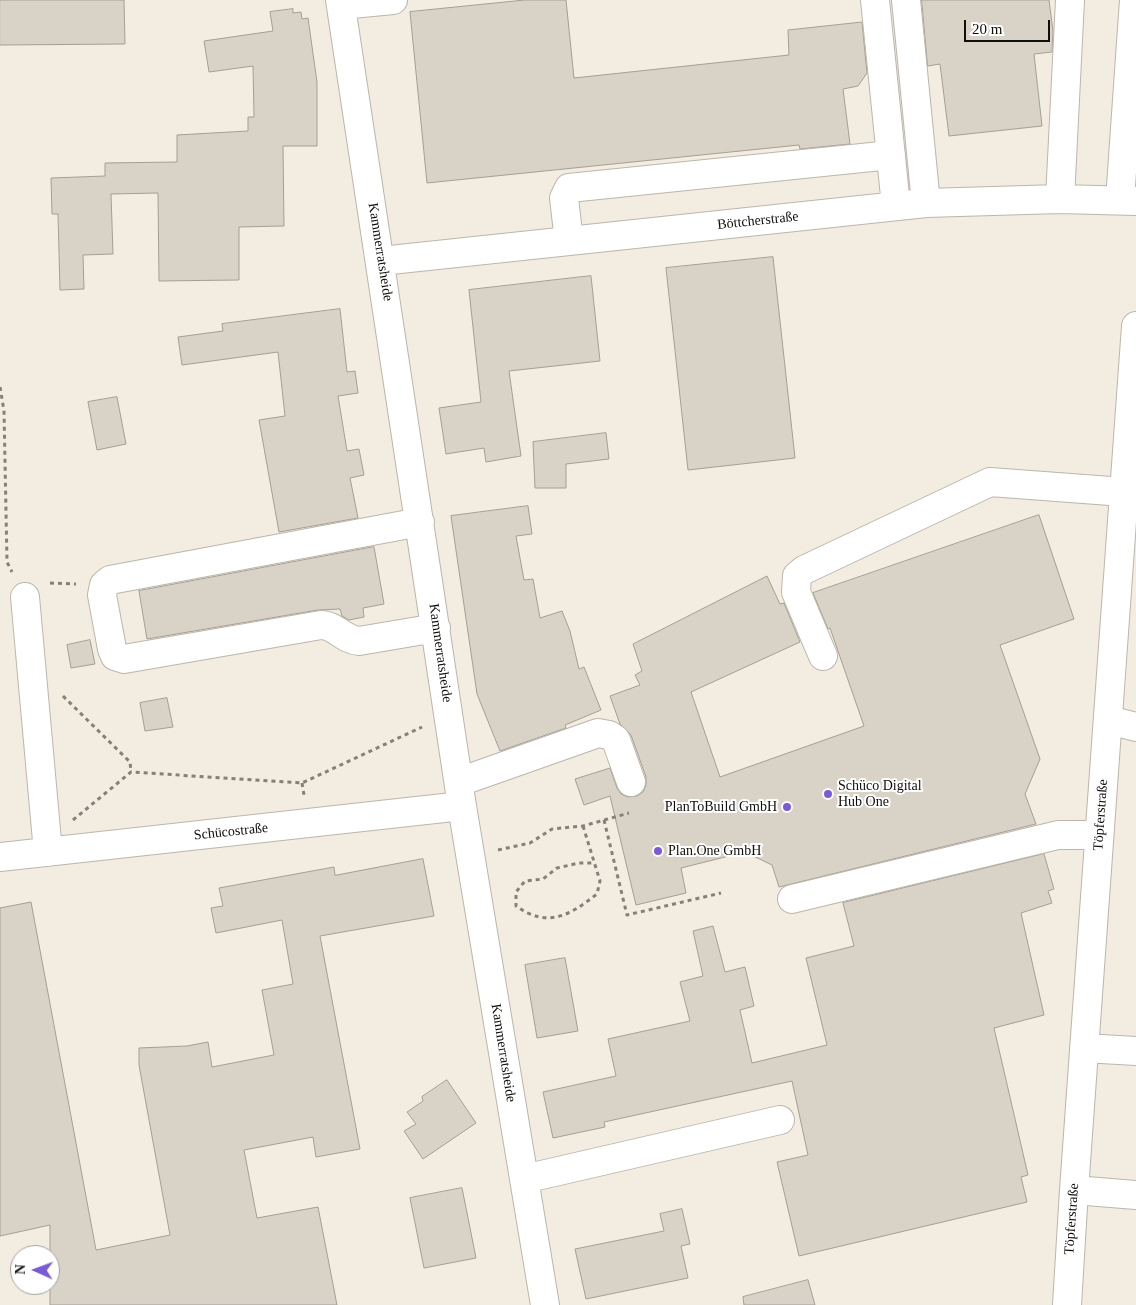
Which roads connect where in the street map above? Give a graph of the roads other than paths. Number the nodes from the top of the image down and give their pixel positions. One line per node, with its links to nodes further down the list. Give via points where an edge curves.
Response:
1 (393, 0): 5 (street)
2 (875, 0): 7 (street)
3 (906, 0): 10 (street)
4 (1070, 0): 8 (street)
5 (340, 3): 13 (street, Kammerratsheide)
6 (1134, 15): 9 (street)
7 (891, 155): 11 (street); 12 (street, via 569,188 564,198)
8 (1060, 199): 9 (street, Böttcherstraße); 10 (street, Böttcherstraße)
9 (1128, 200)
10 (926, 203): 11 (street, Böttcherstraße)
11 (896, 206): 12 (street, Böttcherstraße)
12 (568, 241): 13 (street, Böttcherstraße)
13 (381, 261): 17 (street, Kammerratsheide)
14 (1136, 326): 15 (street, Töpferstraße)
15 (1134, 386): 16 (street, Töpferstraße)
16 (1124, 492): 20 (street, via 990,482 804,570 797,576 796,592); 21 (street, Töpferstraße)
17 (420, 522): 19 (street, Kammerratsheide); 19 (street, via 110,580 104,585 102,595 112,649 115,656 124,659 321,625 359,641)
18 (25, 597): 26 (street, via 34,679)
19 (436, 628): 24 (street, Kammerratsheide)
20 (823, 656)
21 (1108, 720): 22 (street); 25 (street, Töpferstraße)
22 (1136, 727)
23 (631, 782): 24 (street, Schücostraße, via 616,740 598,733)
24 (460, 794): 26 (street, Schücostraße); 32 (street, Kammerratsheide)
25 (1099, 835): 28 (street, via 1073,833 1046,837); 29 (street, Töpferstraße)
26 (61, 850): 27 (street, Schücostraße)
27 (0, 857)
28 (792, 899)
29 (1084, 1048): 30 (street); 33 (street, Töpferstraße)
30 (1136, 1052)
31 (780, 1120): 32 (street)
32 (524, 1179): 35 (street, Kammerratsheide)
33 (1074, 1190): 34 (street); 36 (street, Töpferstraße)
34 (1136, 1195)
35 (545, 1305)
36 (1067, 1305)

